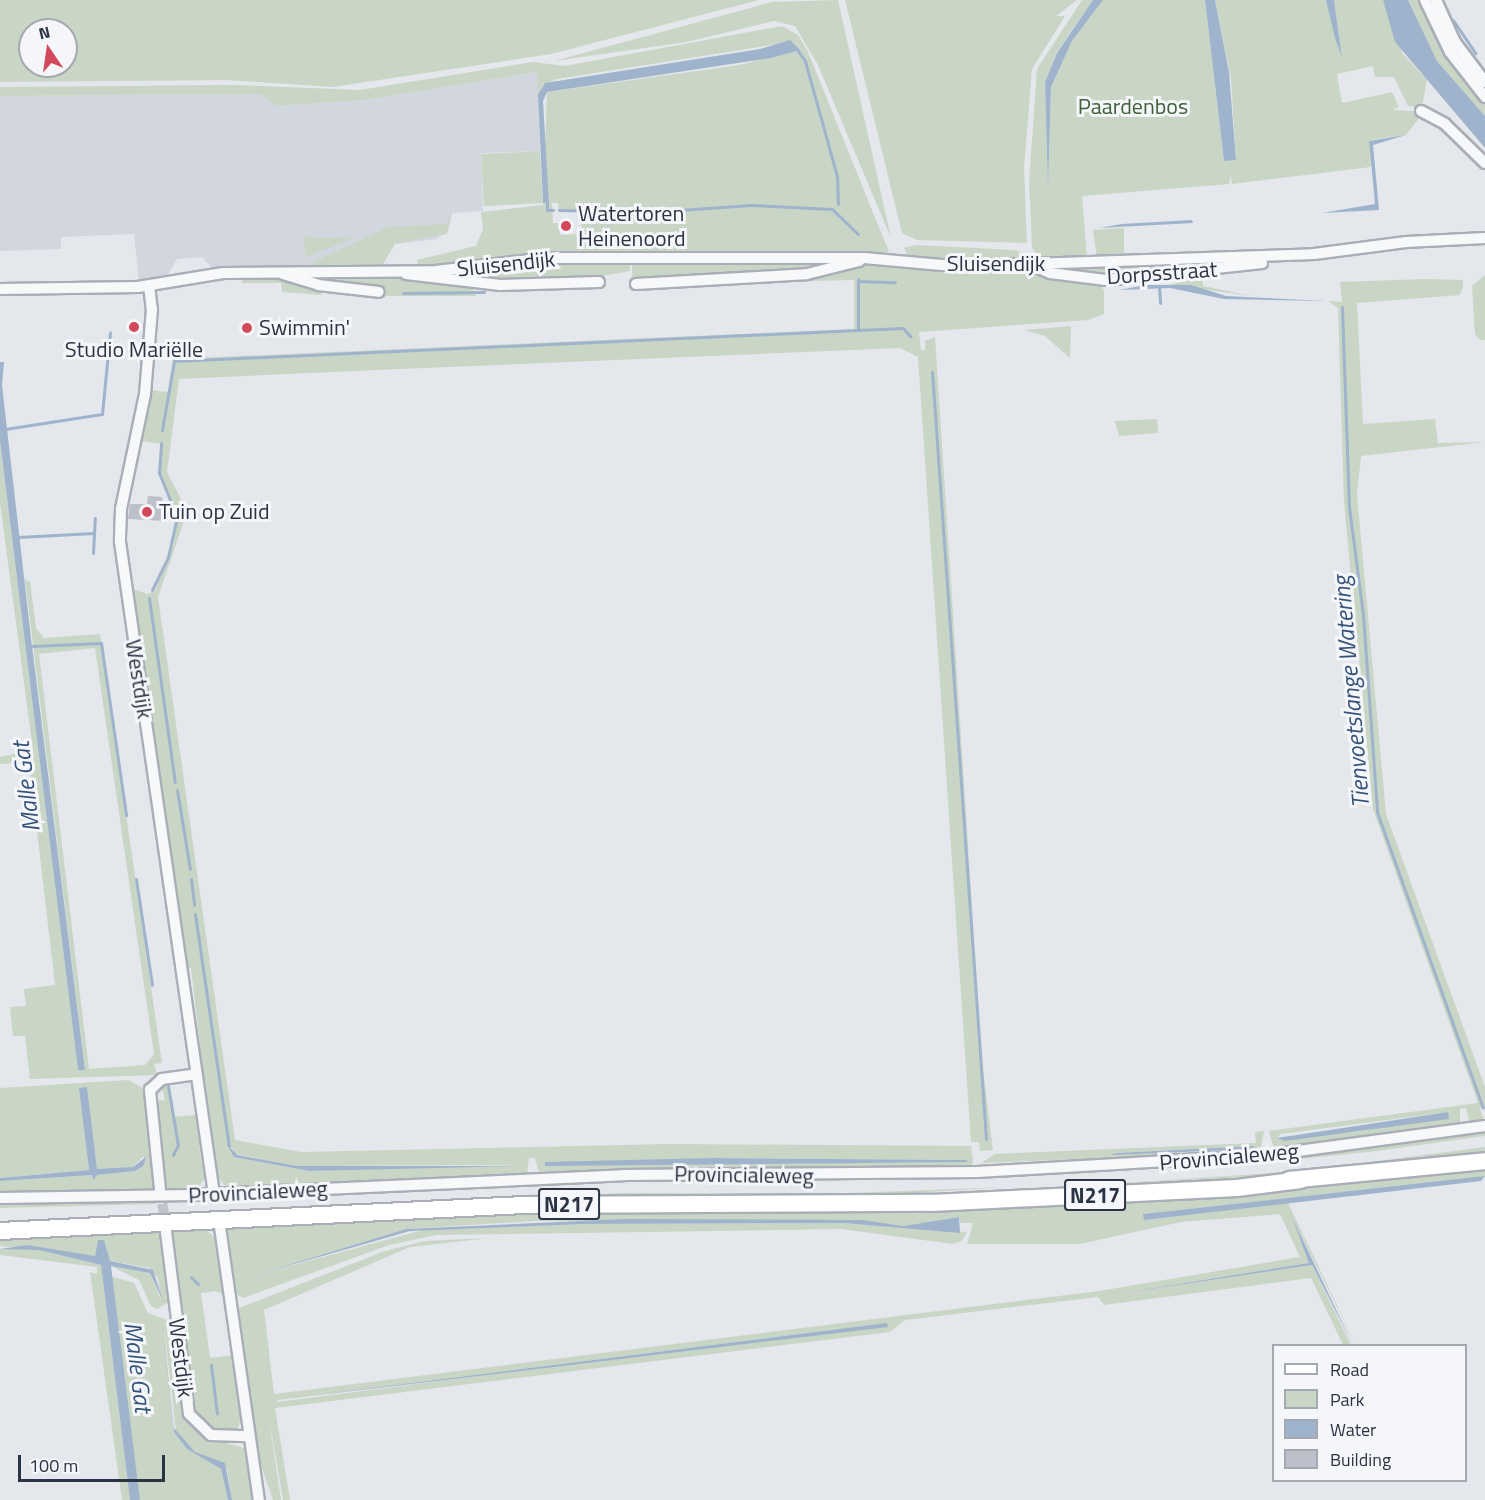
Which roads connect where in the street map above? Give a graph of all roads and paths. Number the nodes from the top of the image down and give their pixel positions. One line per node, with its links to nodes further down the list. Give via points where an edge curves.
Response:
1 (1425, 0): 4 (street, via 1450,52)
2 (1436, 0): 3 (street, via 1455,42)
3 (1485, 82)
4 (1485, 97)
5 (1421, 111): 6 (street, via 1445,124)
6 (1485, 163)
7 (1485, 238): 8 (street, Dorpsstraat, via 1406,242)
8 (1294, 255): 10 (street, Dorpsstraat); 11 (street, Dorpsstraat, via 1195,273 1112,280 1050,273)
9 (864, 258): 11 (street, Sluisendijk, via 942,265); 13 (street, Sluisendijk, via 548,258); 15 (street, Sluisendijk, via 807,274)
10 (1091, 263): 11 (street, Sluisendijk)
11 (1031, 264)
12 (280, 272): 13 (street, Sluisendijk); 16 (street, Sluisendijk, via 204,274); 18 (street, Sluisendijk, via 318,285)
13 (399, 272): 14 (street, Sluisendijk, via 420,279 500,285)
14 (599, 282)
15 (636, 284)
16 (149, 286): 17 (street, Sluisendijk); 19 (street, Westdijk, via 152,309 146,385 121,509 120,542)
17 (0, 289)
18 (379, 292)
19 (197, 1074): 22 (street, via 162,1078 150,1090); 23 (street, Westdijk)
20 (1485, 1126): 23 (street, Provincialeweg, via 1316,1150 1160,1163 884,1176 593,1176)
21 (1485, 1161): 25 (main road, Provincialeweg / N217, via 1300,1180 890,1202 524,1205)
22 (160, 1189)
23 (214, 1194): 24 (street, Provincialeweg)
24 (0, 1198)
25 (219, 1220): 26 (main road, Provincialeweg / N217); 28 (street)
26 (0, 1231)
27 (166, 1232): 28 (street, Westdijk, via 189,1413 211,1435)
28 (249, 1436): 29 (street)
29 (258, 1500)

